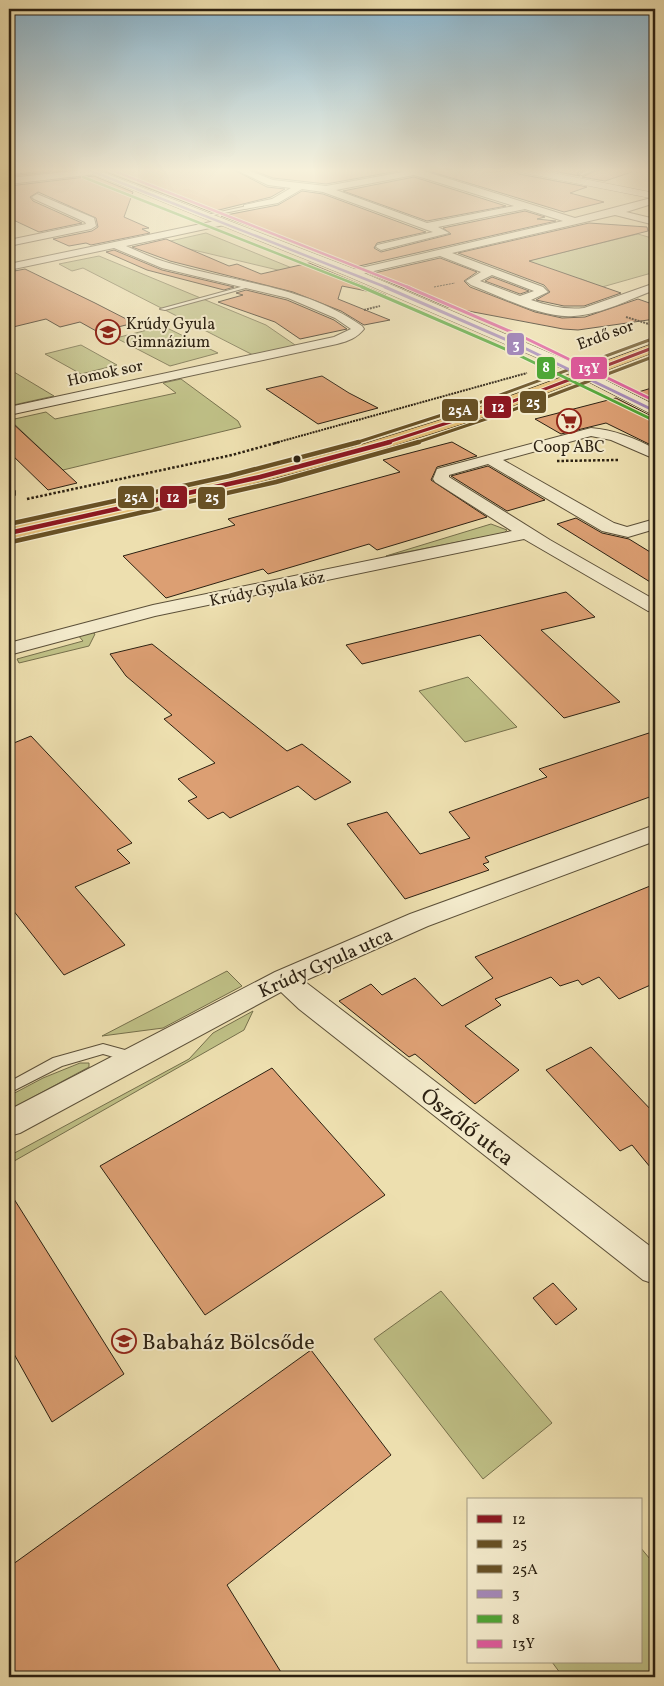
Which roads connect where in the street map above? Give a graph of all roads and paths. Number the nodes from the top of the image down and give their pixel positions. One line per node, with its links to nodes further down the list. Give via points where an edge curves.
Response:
1 (103, 248): 8 (street)
2 (122, 248): 11 (street, via 166,266)
3 (285, 248): 10 (street)
4 (458, 248): 5 (street)
5 (439, 252): 7 (street); 10 (street)
6 (484, 255): 7 (street)
7 (461, 260): 9 (street)
8 (9, 267)
9 (486, 269): 13 (street, via 490,272 472,281); 13 (street, via 542,292)
10 (352, 273): 17 (street)
11 (250, 286): 14 (lane); 19 (street, Homok sor, via 298,298 358,329 337,340)
12 (655, 286): 13 (street, via 572,313 548,310)
13 (519, 300)
14 (163, 309)
15 (655, 334): 17 (main road, Erdő sor)
16 (655, 347): 17 (main road, Erdő sor)
17 (575, 371): 20 (street); 26 (main road, via 328,444 174,482); 28 (main road, via 418,433 321,461)
18 (528, 372): 25 (path, via 232,455)
19 (9, 411)
20 (655, 411)
21 (655, 455): 22 (street, via 607,433 591,432)
22 (490, 459): 27 (street, via 608,527 628,532); 29 (street, via 442,472 441,478)
23 (621, 460): 24 (path)
24 (554, 461)
25 (19, 501)
26 (9, 517)
27 (655, 524)
28 (9, 533)
29 (526, 533): 30 (street); 31 (street, Krúdy Gyula köz, via 153,611)
30 (655, 607)
31 (9, 648)
32 (655, 833): 33 (street, Krúdy Gyula utca, via 419,920)
33 (284, 979): 34 (street, Krúdy Gyula utca); 37 (street, Ószőlő utca, via 309,1002)
34 (133, 1058): 35 (lane, via 103,1049 58,1062); 36 (street, Krúdy Gyula utca)
35 (9, 1088)
36 (9, 1124)
37 (655, 1270)

